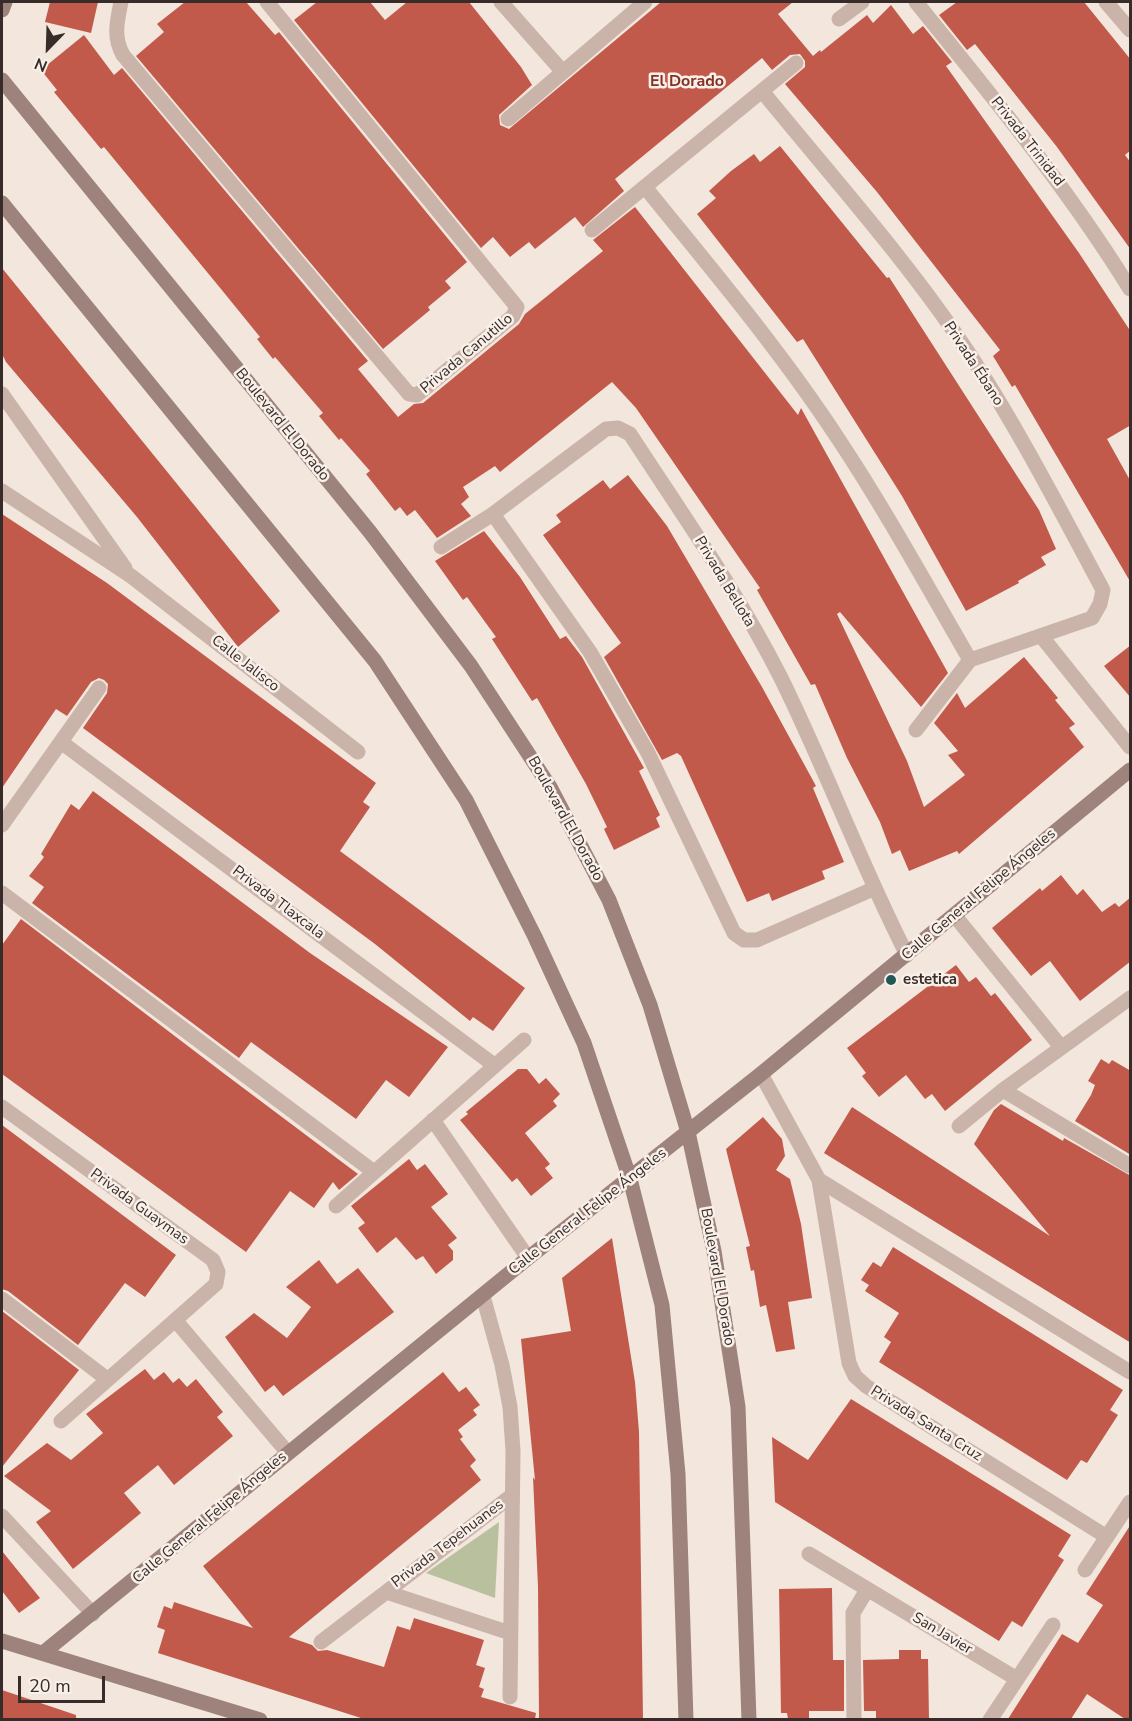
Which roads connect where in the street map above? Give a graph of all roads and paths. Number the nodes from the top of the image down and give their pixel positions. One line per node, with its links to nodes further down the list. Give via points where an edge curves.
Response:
1 (5, 2): 9 (main road)
2 (121, 2): 3 (street, Privada Canutillo, via 115,29 116,43 123,55 409,394 417,395 513,316 517,307)
3 (267, 2)
4 (501, 2): 13 (street)
5 (645, 2): 13 (street)
6 (862, 2): 10 (street)
7 (916, 2): 20 (street, Privada Trinidad, via 1027,140)
8 (1107, 2): 11 (street)
9 (2, 10)
10 (839, 19)
11 (1131, 30)
12 (796, 63): 15 (street)
13 (563, 72): 16 (street)
14 (2, 80): 48 (main road, Boulevard El Dorado, via 377,541 471,666 544,777 609,900 650,1005)
15 (762, 91): 17 (street); 26 (street, Privada Ébano, via 897,257 967,352 1032,458 1103,590 1092,618)
16 (508, 119)
17 (645, 187): 19 (street); 27 (street, via 769,341 840,440)
18 (2, 204): 51 (main road, via 375,662 466,800 584,1042)
19 (592, 230)
20 (1131, 289)
21 (2, 394): 25 (street, Calle Jalisco)
22 (2, 492): 25 (street, Calle Jalisco)
23 (493, 514): 24 (street, Privada Bellota); 35 (street, via 590,652 648,753 734,933 744,940 757,940); 35 (street, Privada Bellota, via 606,429 618,428 630,434 730,588 780,676 818,754)
24 (441, 547)
25 (131, 576): 32 (street, Calle Jalisco)
26 (1042, 637): 27 (street, Privada Ébano); 31 (street)
27 (970, 660): 29 (street)
28 (99, 688): 30 (street)
29 (916, 730)
30 (61, 741): 34 (street); 42 (street, Privada Tlaxcala)
31 (1131, 747)
32 (358, 752)
33 (1131, 770): 37 (main road, Calle General Felipe Ángeles)
34 (2, 825)
35 (873, 889): 38 (street, Privada Bellota)
36 (2, 893): 50 (street)
37 (955, 916): 38 (main road, Calle General Felipe Ángeles); 41 (street)
38 (907, 956): 43 (main road, Calle General Felipe Ángeles)
39 (1131, 998): 41 (street)
40 (524, 1040): 42 (street)
41 (1061, 1047): 44 (street)
42 (494, 1065): 46 (street)
43 (761, 1074): 48 (main road, Calle General Felipe Ángeles); 52 (street, Privada Santa Cruz)
44 (1003, 1090): 47 (street); 49 (street)
45 (2, 1107): 57 (street, Privada Guaymas, via 213,1260 218,1272 216,1284)
46 (433, 1120): 50 (street); 54 (street)
47 (959, 1126)
48 (688, 1132): 51 (main road, Calle General Felipe Ángeles); 80 (main road, Boulevard El Dorado, via 714,1251 738,1407)
49 (1131, 1166)
50 (374, 1172): 53 (street)
51 (630, 1179): 54 (main road, Calle General Felipe Ángeles); 79 (main road, via 662,1305 678,1474)
52 (819, 1180): 58 (street, Privada Santa Cruz); 65 (street, Privada Santa Cruz, via 849,1363 855,1376)
53 (336, 1206)
54 (528, 1258): 55 (main road, Calle General Felipe Ángeles)
55 (483, 1296): 61 (main road, Calle General Felipe Ángeles); 62 (street, Privada Tepehuanes, via 510,1407)
56 (2, 1299): 59 (street)
57 (176, 1321): 59 (street, Privada Guaymas); 61 (street)
58 (1131, 1372)
59 (106, 1379): 60 (street, Privada Guaymas)
60 (61, 1421)
61 (288, 1454): 70 (main road, Calle General Felipe Ángeles)
62 (510, 1497): 69 (street, Privada Tepehuanes); 72 (street, Privada Tepehuanes)
63 (1131, 1502): 65 (street)
64 (2, 1516): 70 (street)
65 (1107, 1537): 67 (street)
66 (808, 1554): 68 (street, San Javier)
67 (1085, 1570)
68 (867, 1590): 76 (street, San Javier); 81 (street, via 853,1613)
69 (386, 1592): 72 (street, Privada Tepehuanes); 74 (street, Privada Tepehuanes)
70 (93, 1614): 75 (main road, Calle General Felipe Ángeles)
71 (1053, 1625): 76 (street)
72 (510, 1633): 77 (street, Privada Tepehuanes)
73 (2, 1641): 75 (main road)
74 (321, 1642)
75 (43, 1653): 78 (main road)
76 (1017, 1679): 82 (street)
77 (510, 1697)
78 (260, 1719)
79 (686, 1719)
80 (749, 1719)
81 (854, 1719)
82 (990, 1719)

